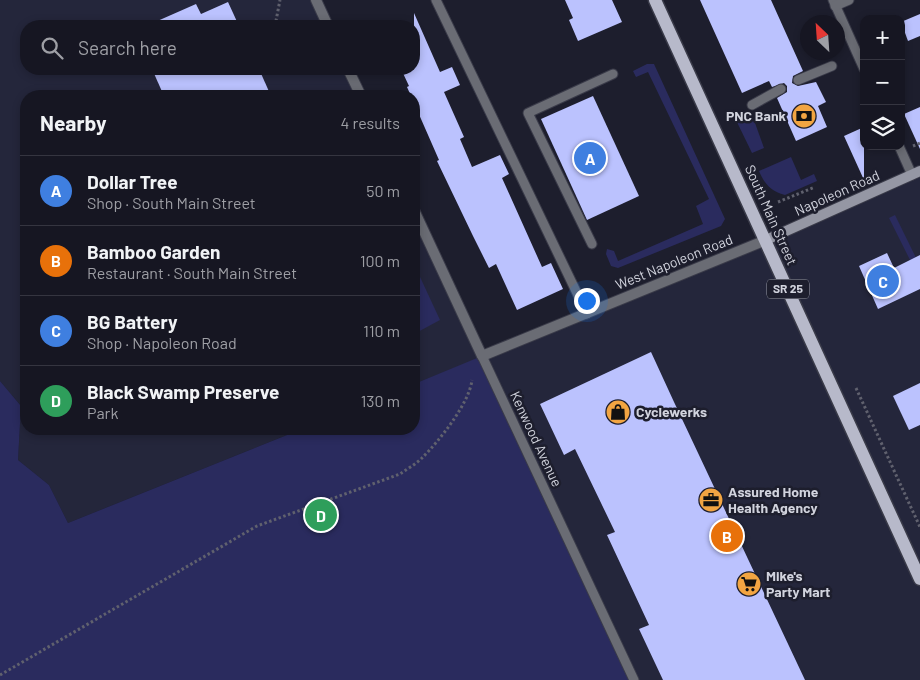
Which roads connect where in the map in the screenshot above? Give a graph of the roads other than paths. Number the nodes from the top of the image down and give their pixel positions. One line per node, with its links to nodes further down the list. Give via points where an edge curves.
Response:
1 (316, 0): 6 (street)
2 (436, 0): 20 (lane)
3 (655, 0): 18 (main road, South Main Street / SR 25)
4 (849, 0): 5 (lane)
5 (834, 3): 7 (lane)
6 (325, 20)
7 (860, 60)
8 (832, 66): 11 (lane)
9 (613, 74): 19 (lane, via 528,113)
10 (351, 75): 13 (street)
11 (798, 80)
12 (780, 89): 14 (lane)
13 (358, 90)
14 (752, 105)
15 (902, 150): 16 (lane)
16 (916, 173): 18 (main road, Napoleon Road)
17 (420, 223): 21 (street, Kenwood Avenue)
18 (766, 240): 20 (street, West Napoleon Road); 22 (main road, South Main Street / SR 25)
19 (592, 244)
20 (587, 314): 21 (street, West Napoleon Road)
21 (482, 356): 23 (lane, Kenwood Avenue)
22 (920, 579)
23 (634, 680)

